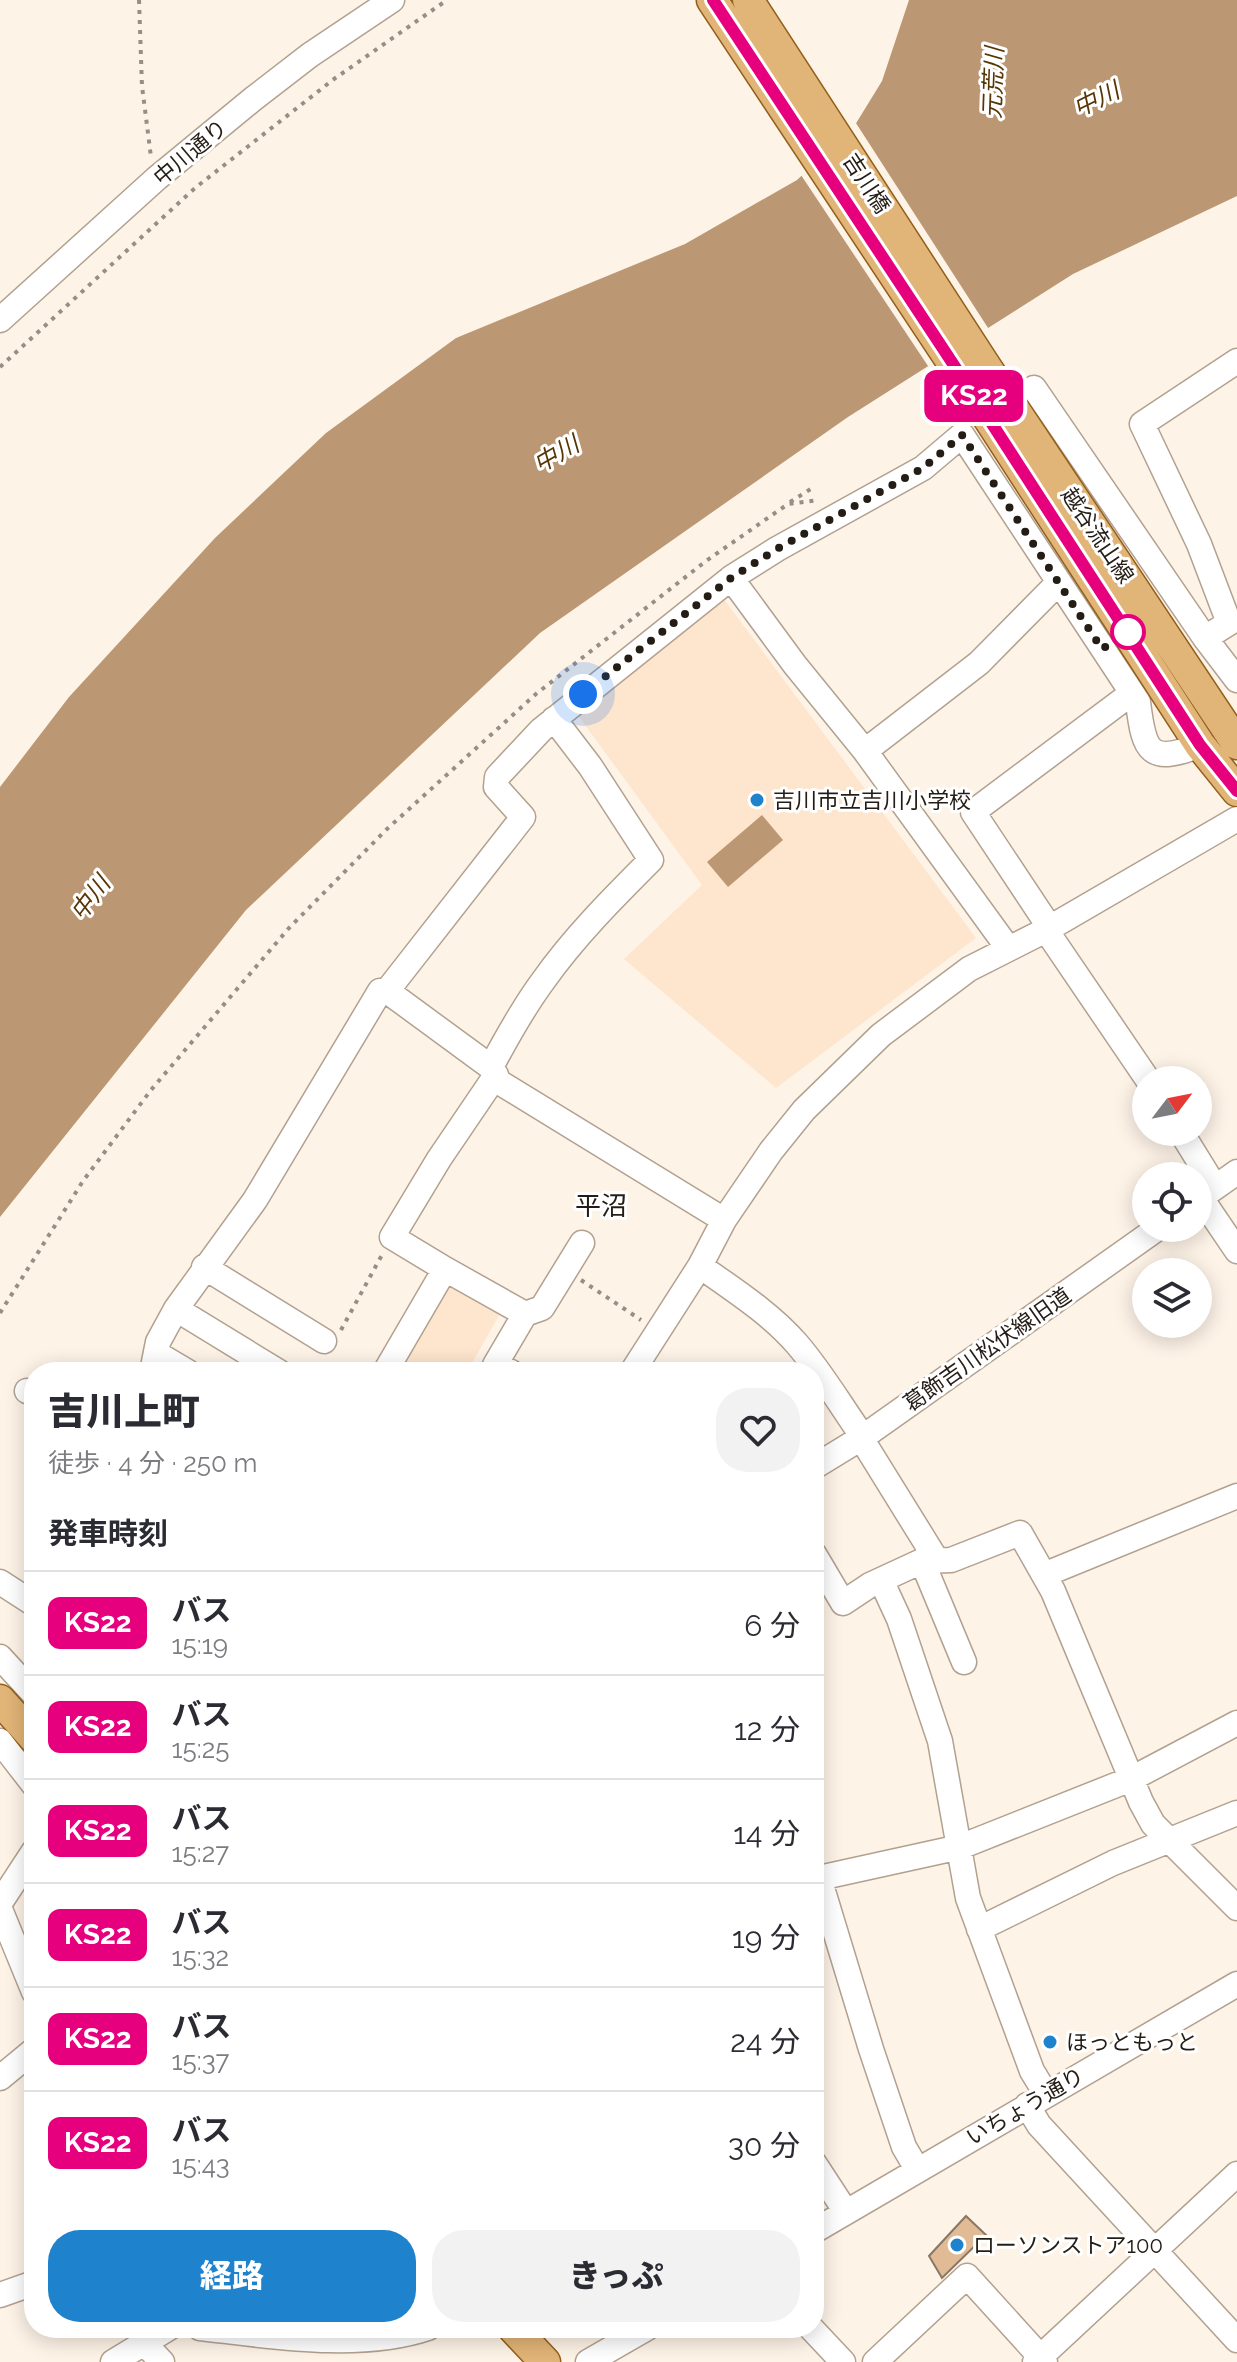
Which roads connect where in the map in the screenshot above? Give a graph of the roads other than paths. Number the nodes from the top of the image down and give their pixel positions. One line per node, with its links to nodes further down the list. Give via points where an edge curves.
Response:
1 (392, 0): 4 (street, 中川通り, via 310,55 157,178)
2 (712, 0): 8 (main road, 越谷流山線)
3 (748, 0): 8 (main road, 吉川橋)
4 (31, 291): 5 (street); 6 (street, 中川通り)
5 (0, 293)
6 (0, 320)
7 (1237, 361): 12 (street, via 1142,424)
8 (976, 374): 17 (main road, 越谷流山線); 18 (main road, 越谷流山線)
9 (1034, 388): 13 (street)
10 (731, 578): 11 (street, via 923,468 962,435); 16 (street); 19 (street)
11 (1059, 582): 15 (street); 19 (street, via 979,663)
12 (1233, 621): 13 (street)
13 (1205, 638): 14 (street)
14 (1237, 680)
15 (1132, 693): 18 (street, via 1147,744 1157,753 1168,756); 22 (street, via 973,812)
16 (554, 719): 24 (street, via 497,777 496,787 523,817); 26 (street, via 651,860 545,978)
17 (1237, 744)
18 (1200, 745): 20 (main road, 越谷流山線)
19 (865, 751): 23 (street)
20 (1237, 791)
21 (1237, 819): 22 (street)
22 (1048, 929): 23 (street); 25 (street)
23 (1008, 948): 30 (street, via 910,1012 843,1070 771,1151)
24 (387, 991): 26 (street); 35 (street, via 380,991 255,1200)
25 (1139, 1066)
26 (493, 1071): 30 (street, via 499,1082); 36 (street, via 392,1237)
27 (1237, 1172): 28 (street)
28 (1212, 1190)
29 (1212, 1207): 33 (street)
30 (724, 1220): 34 (street)
31 (1138, 1242): 47 (street, 葛飾吉川松伏線旧道)
32 (582, 1243): 38 (street, via 542,1308)
33 (1237, 1251)
34 (700, 1266): 44 (street); 45 (street, via 760,1309)
35 (204, 1267): 37 (street); 39 (street)
36 (445, 1269): 38 (street); 42 (street)
37 (176, 1309): 40 (street); 41 (street)
38 (525, 1314): 43 (street)
39 (330, 1345)
40 (154, 1362)
41 (263, 1362)
42 (391, 1362)
43 (497, 1362)
44 (639, 1362)
45 (810, 1362)
46 (824, 1382): 47 (street)
47 (862, 1437): 48 (street, 葛飾吉川松伏線旧道); 50 (street)
48 (824, 1461)
49 (1237, 1496): 52 (street)
50 (929, 1560): 52 (street, via 951,1560 1020,1533); 53 (street); 57 (street)
51 (824, 1571): 53 (street, via 843,1603)
52 (1046, 1574): 63 (street)
53 (881, 1580): 66 (street, via 940,1741)
54 (0, 1582): 55 (street)
55 (24, 1598)
56 (0, 1657): 58 (street)
57 (964, 1662)
58 (14, 1701): 59 (main road)
59 (24, 1720)
60 (1237, 1723): 63 (street)
61 (0, 1741): 62 (street)
62 (24, 1772)
63 (1131, 1779): 65 (street, via 1153,1824); 66 (street)
64 (1237, 1813): 65 (street)
65 (1169, 1840): 71 (street); 72 (street)
66 (960, 1847): 68 (street); 72 (street)
67 (24, 1867): 70 (street)
68 (824, 1877)
69 (824, 1895): 78 (street, via 875,2063)
70 (0, 1906): 73 (street)
71 (1237, 1908)
72 (979, 1929): 77 (street, via 1032,2071)
73 (24, 1967)
74 (1237, 1984): 77 (street, いちょう通り)
75 (24, 2058): 76 (street)
76 (0, 2078)
77 (1037, 2100): 78 (street, いちょう通り); 83 (street, via 1039,2125)
78 (917, 2169): 81 (street, いちょう通り)
79 (1237, 2174): 83 (street)
80 (824, 2178): 81 (street)
81 (846, 2212): 82 (street, いちょう通り)
82 (824, 2225)
83 (1154, 2252): 90 (street); 92 (street)
84 (24, 2287): 85 (street)
85 (0, 2295)
86 (152, 2338): 91 (street)
87 (522, 2338): 95 (main road)
88 (630, 2338): 96 (street)
89 (820, 2338): 97 (street)
90 (1237, 2340)
91 (144, 2343): 93 (street); 94 (street)
92 (1040, 2360): 98 (street, via 967,2276)
93 (113, 2362)
94 (162, 2362)
95 (545, 2362)
96 (588, 2362)
97 (843, 2362)
98 (875, 2362)

